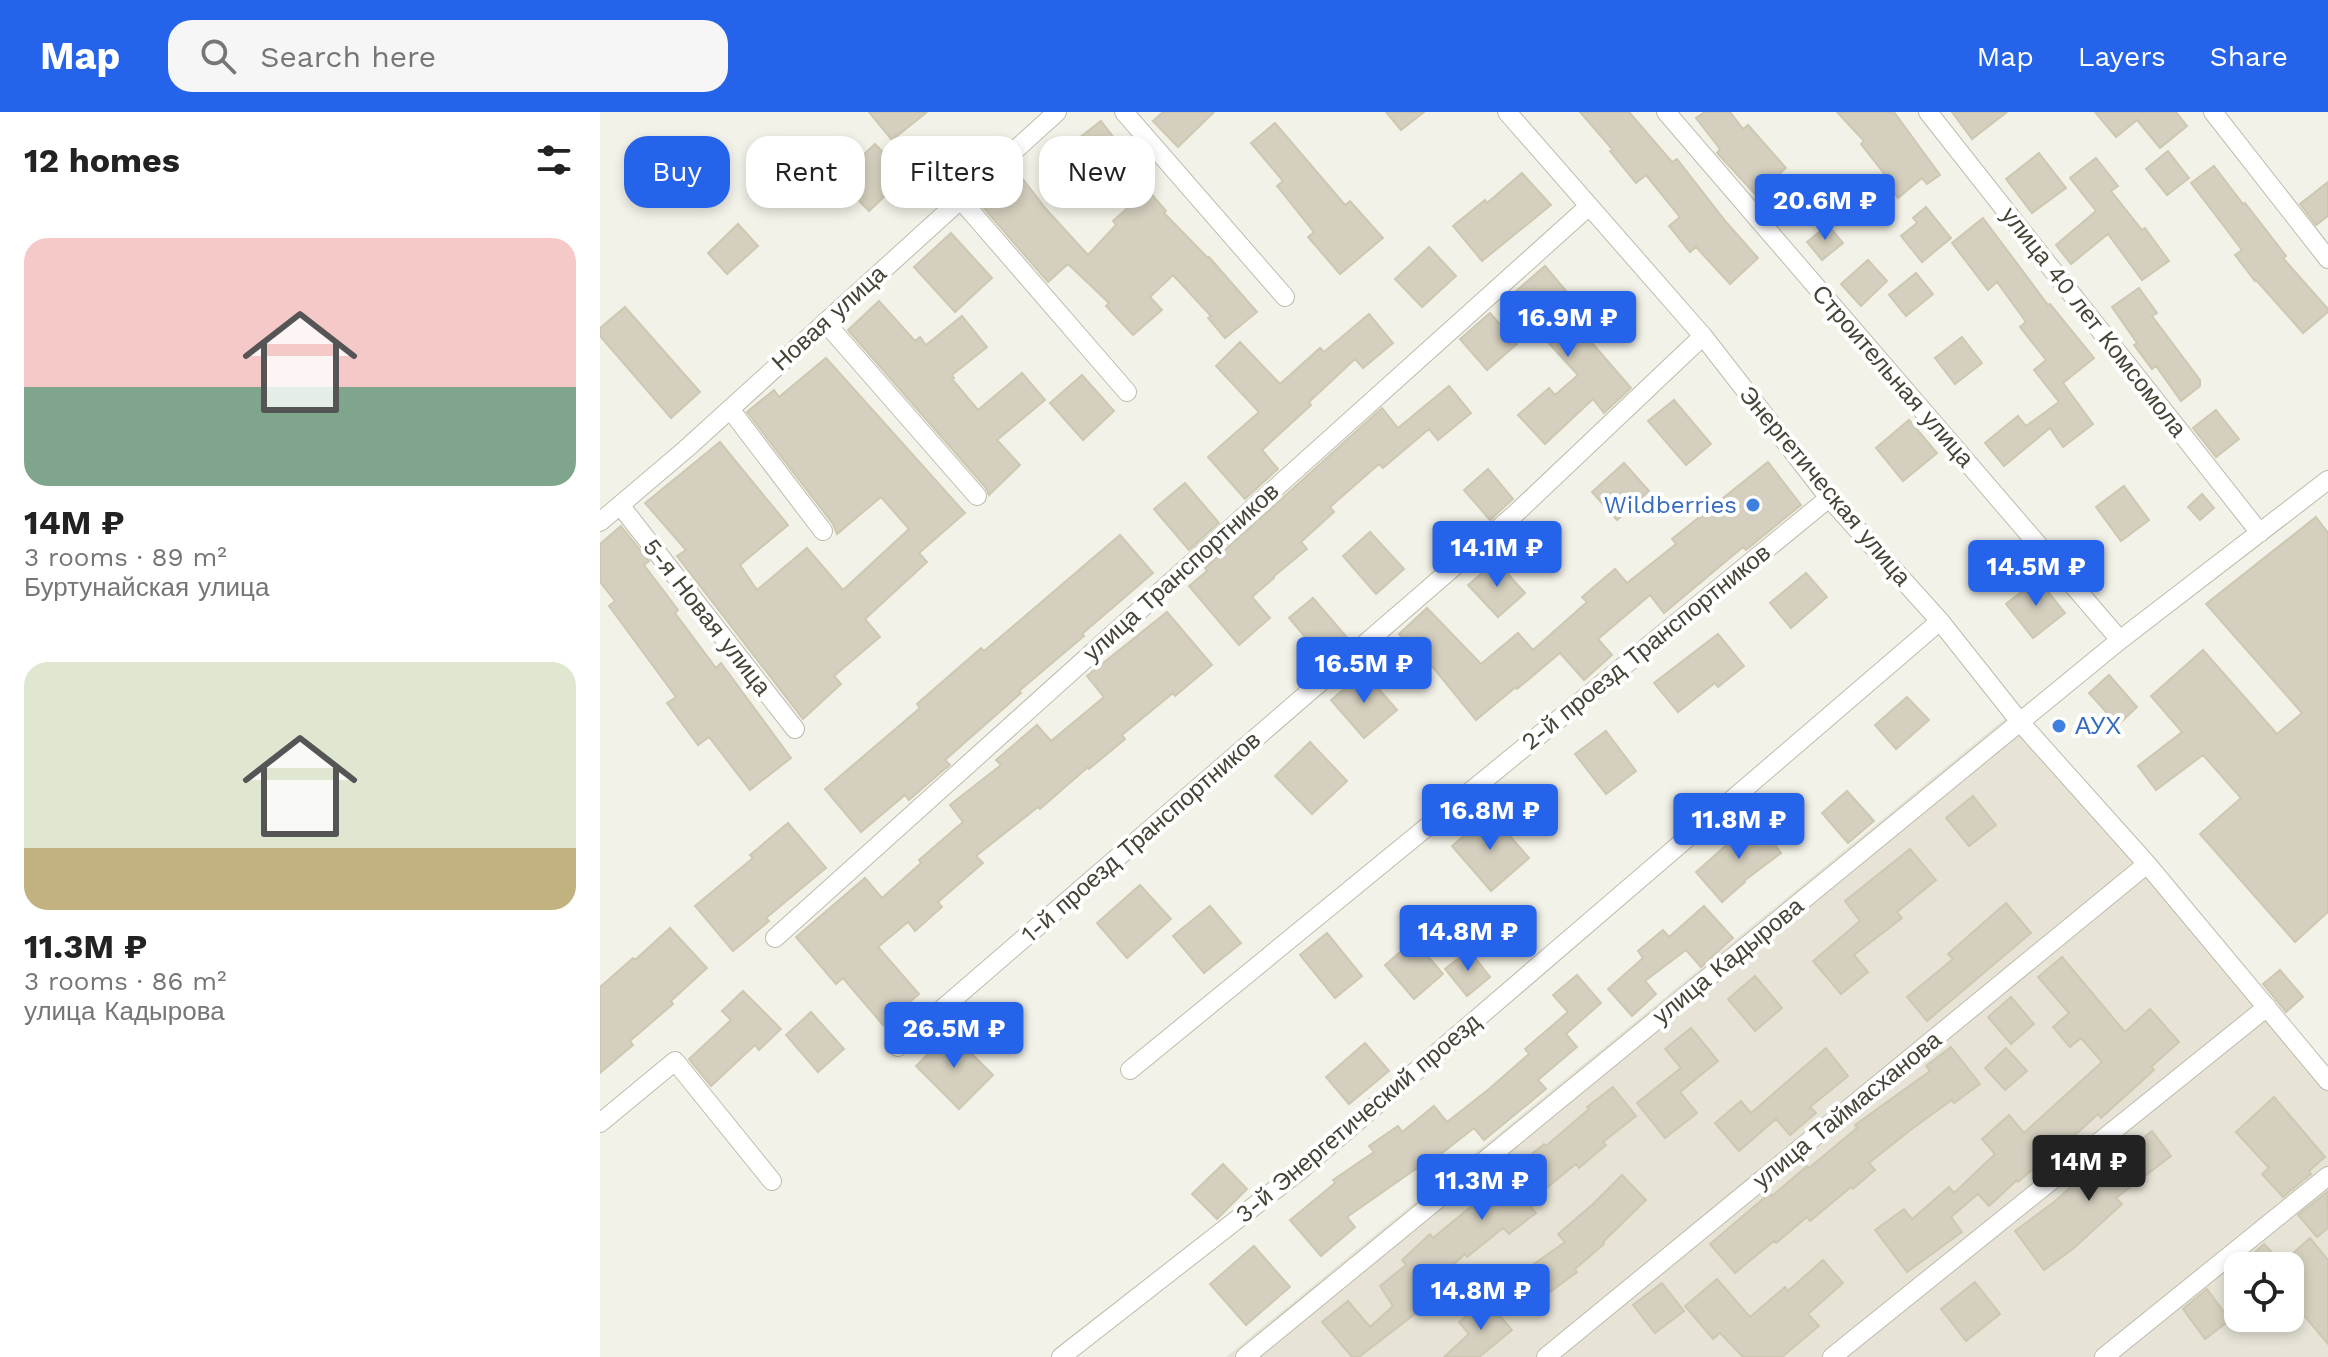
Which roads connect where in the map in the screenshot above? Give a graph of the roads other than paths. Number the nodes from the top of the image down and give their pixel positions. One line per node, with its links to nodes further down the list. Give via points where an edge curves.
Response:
1 (1057, 112): 7 (street, Новая улица)
2 (1124, 112): 12 (street)
3 (1507, 112): 8 (street, Энергетическая улица)
4 (1666, 112): 25 (street, Строительная улица)
5 (1928, 112): 23 (street, улица 40 лет Комсомола)
6 (2213, 112): 11 (street)
7 (1023, 142)
8 (1588, 207): 14 (street, Энергетическая улица); 29 (street, улица Транспортников)
9 (950, 208): 13 (street, Новая улица)
10 (968, 208): 15 (street)
11 (2328, 259)
12 (1285, 297)
13 (825, 322): 16 (street, Новая улица); 18 (street)
14 (1703, 336): 19 (street, Энергетическая улица); 31 (street, 1-й проезд Транспортников, via 1514,515)
15 (1127, 392)
16 (730, 409): 20 (street, Новая улица); 22 (street)
17 (2328, 480): 23 (street, улица Кадырова)
18 (977, 496)
19 (1829, 498): 24 (street, Энергетическая улица); 32 (street, 2-й проезд Транспортников)
20 (620, 505): 21 (street, Новая улица); 27 (street, 5-я Новая улица)
21 (600, 522)
22 (823, 531)
23 (2260, 533): 25 (street, улица Кадырова)
24 (1940, 621): 26 (street, Энергетическая улица); 37 (street, 3-й Энергетический проезд, via 1303,1168)
25 (2120, 640): 26 (street, улица Кадырова)
26 (2020, 722): 28 (street, Энергетическая улица); 38 (street, улица Кадырова)
27 (795, 729)
28 (2147, 864): 30 (street, Энергетическая улица); 39 (street, улица Таймасханова)
29 (775, 938)
30 (2267, 1007): 33 (street, Энергетическая улица); 40 (street)
31 (898, 1047)
32 (1130, 1070)
33 (2328, 1081)
34 (600, 1123): 36 (street, via 675,1061)
35 (2328, 1176): 41 (street)
36 (772, 1181)
37 (1061, 1357)
38 (1245, 1357)
39 (1546, 1357)
40 (1832, 1357)
41 (2104, 1357)

